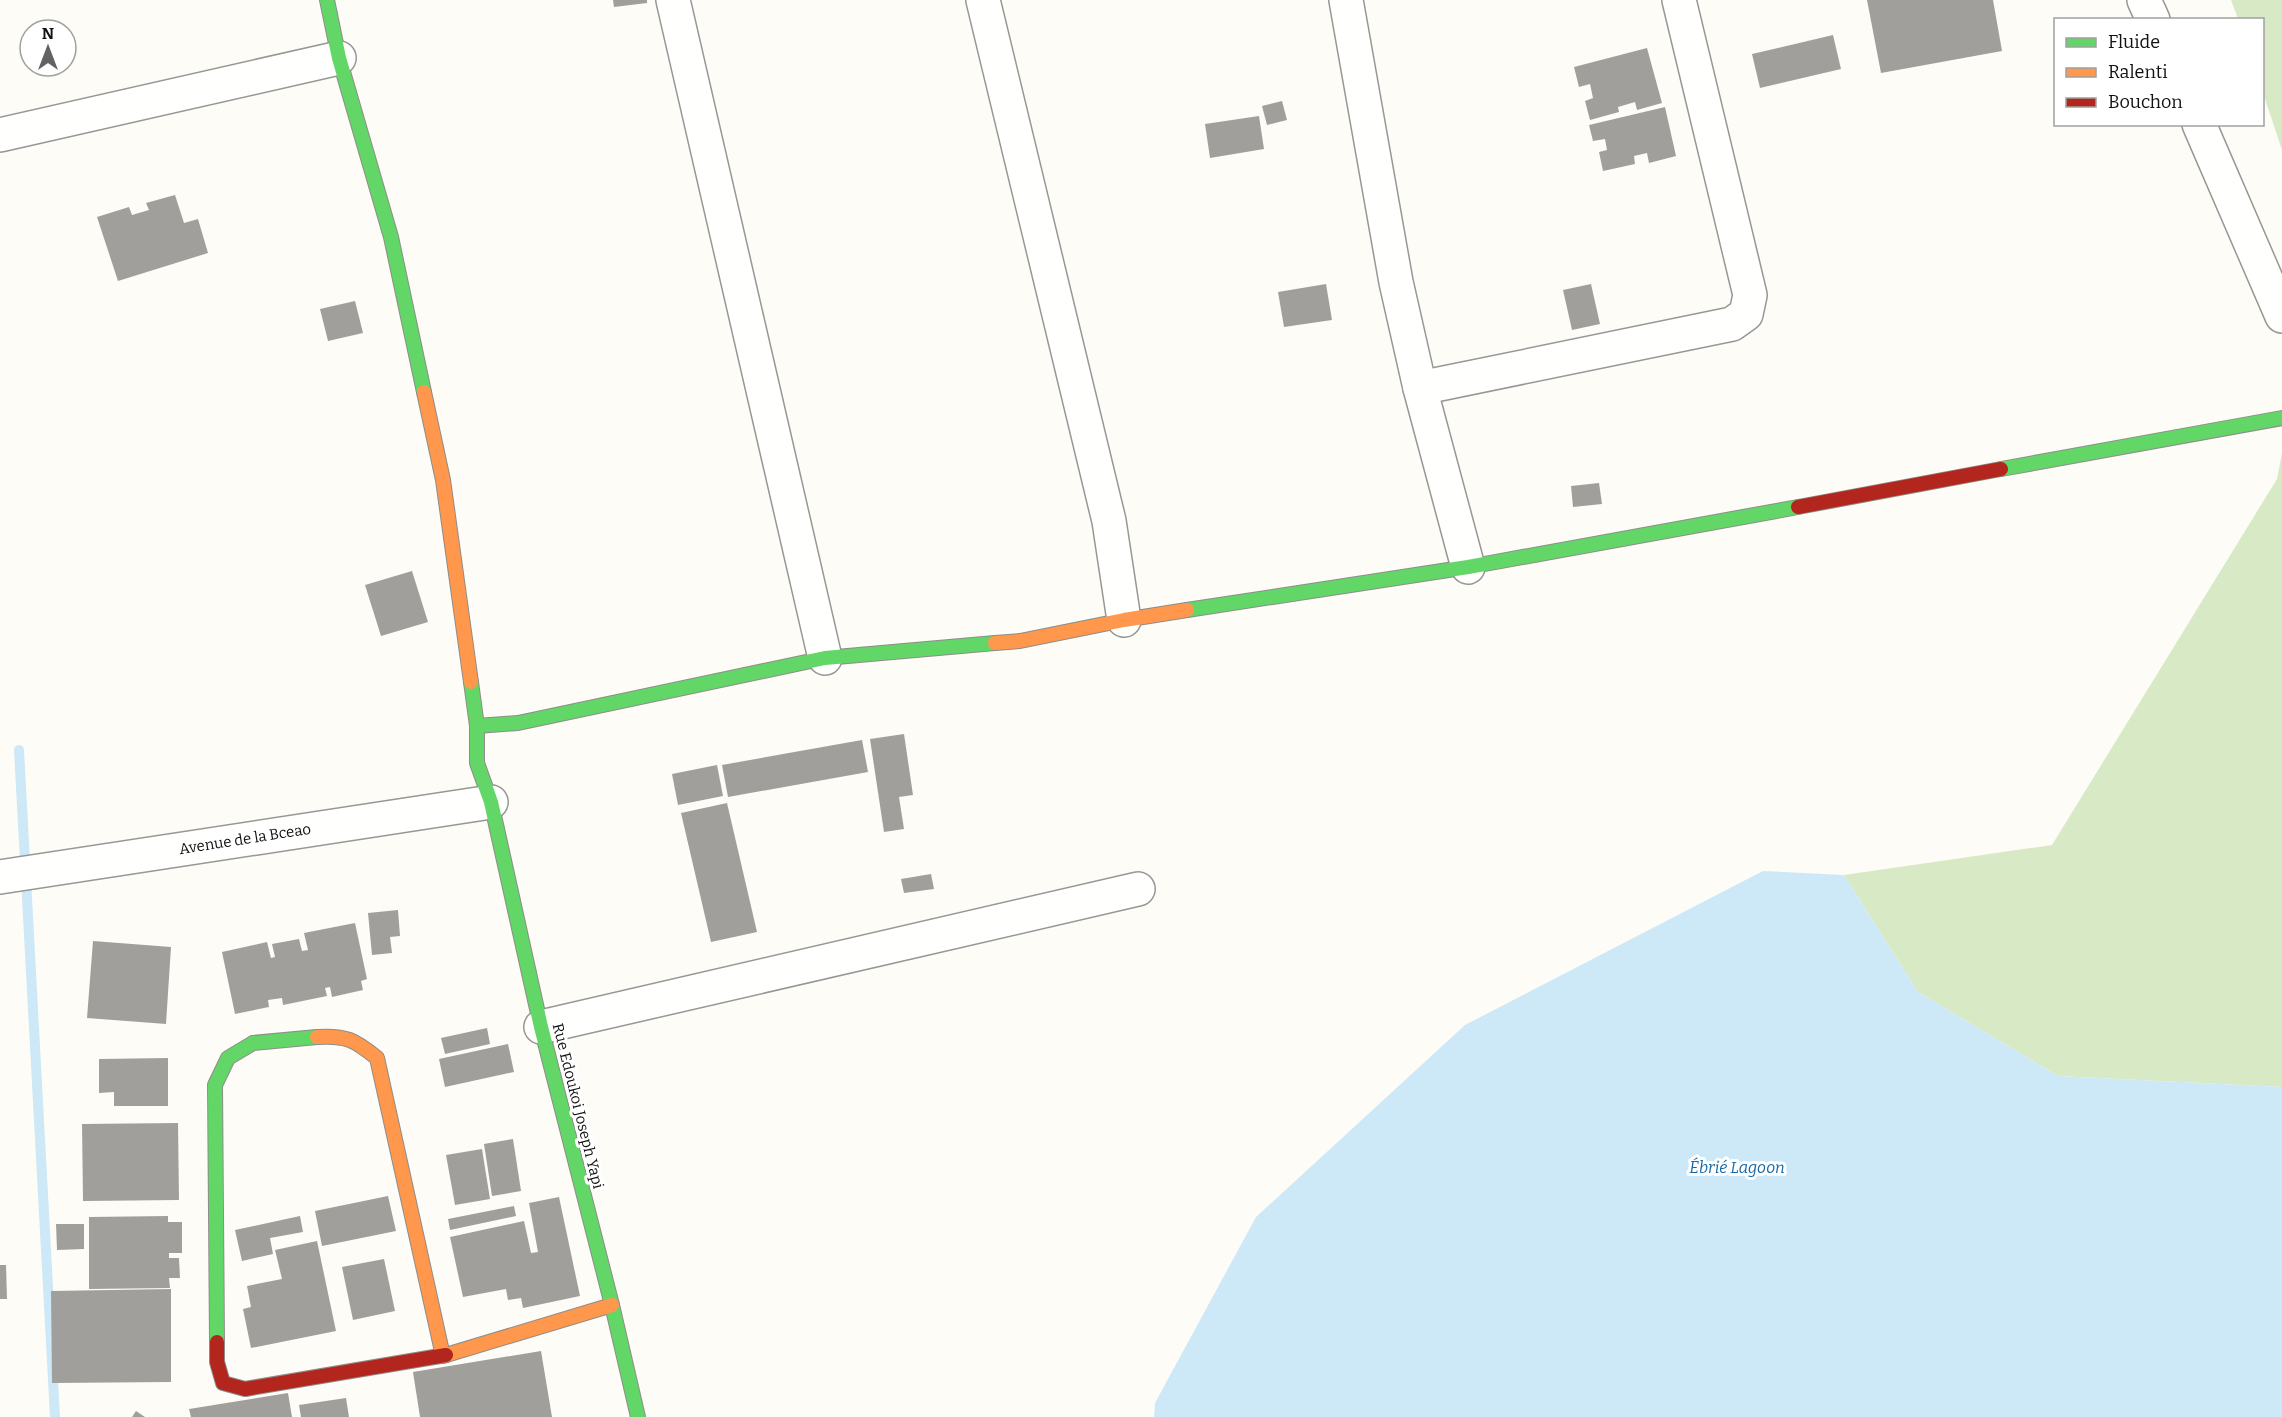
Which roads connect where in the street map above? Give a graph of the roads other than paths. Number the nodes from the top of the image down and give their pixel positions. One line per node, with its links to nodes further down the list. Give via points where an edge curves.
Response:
1 (327, 0): 8 (street, Rue Edoukoi Joseph Yapi)
2 (673, 0): 16 (street)
3 (983, 0): 15 (street, via 1109,521)
4 (1679, 0): 12 (street, via 1750,295 1746,314 1732,324)
5 (2144, 0): 7 (street)
6 (1351, 1): 12 (street, via 1396,282)
7 (2152, 18)
8 (339, 58): 10 (street); 17 (street, Rue Edoukoi Joseph Yapi, via 391,237 443,480)
9 (2200, 126): 11 (street)
10 (0, 135)
11 (2282, 316)
12 (1420, 388): 14 (street)
13 (2282, 418): 14 (street)
14 (1468, 567): 15 (street)
15 (1124, 620): 16 (street, via 1020,641)
16 (825, 658): 17 (street, via 518,723)
17 (477, 726): 18 (street, Rue Edoukoi Joseph Yapi, via 477,764)
18 (491, 802): 19 (street, Avenue de la Bceao); 21 (street, Rue Edoukoi Joseph Yapi)
19 (0, 877)
20 (1138, 889): 21 (street)
21 (541, 1027): 22 (street, Rue Edoukoi Joseph Yapi)
22 (612, 1305): 23 (street); 24 (street, Rue Edoukoi Joseph Yapi)
23 (443, 1356): 23 (street, via 245,1389 223,1383 217,1362 215,1085 228,1058 253,1043 334,1036 357,1042 377,1058)
24 (638, 1417)

